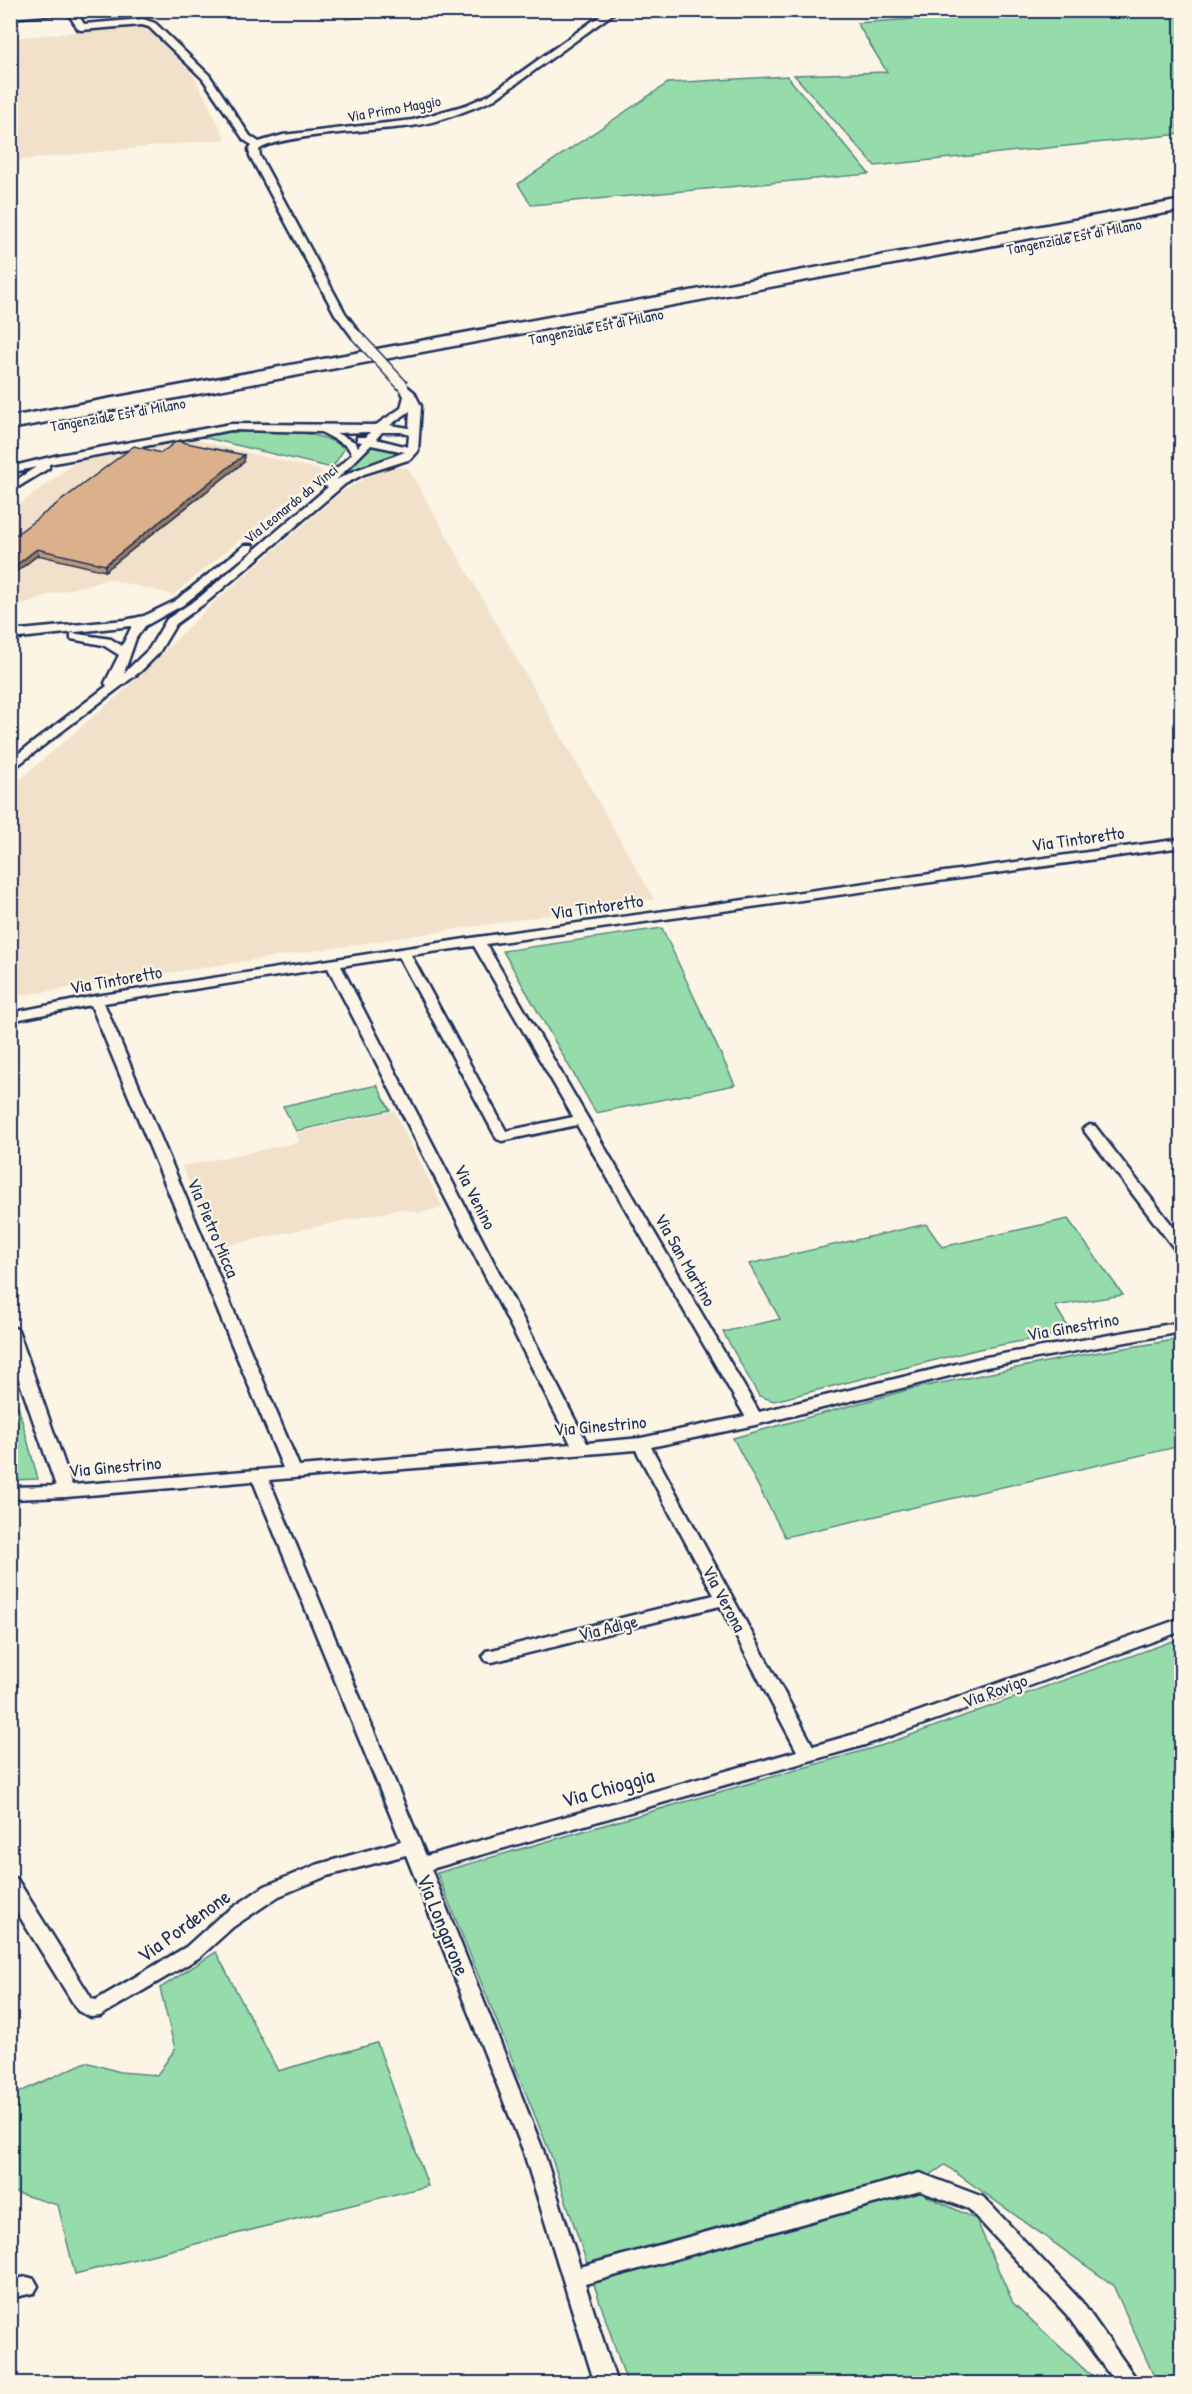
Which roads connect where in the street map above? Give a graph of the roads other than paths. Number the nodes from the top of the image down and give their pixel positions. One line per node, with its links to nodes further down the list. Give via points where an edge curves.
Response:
1 (70, 10): 3 (street); 4 (street, via 81,27 143,22 152,25 206,77 247,138)
2 (614, 10): 4 (street, Via Primo Maggio, via 492,97 469,107 414,123 283,138)
3 (10, 16)
4 (258, 145): 10 (street, bridge, via 254,153 340,314)
5 (1182, 199): 8 (highway)
6 (1182, 205): 8 (highway, Tangenziale Est di Milano)
7 (1182, 217): 16 (highway, Tangenziale Est di Milano)
8 (1084, 223): 9 (highway, Tangenziale Est di Milano)
9 (292, 370): 11 (highway); 12 (highway)
10 (406, 390): 13 (street, Via Leonardo da Vinci, via 406,409); 15 (street, via 416,406)
11 (10, 416)
12 (10, 423)
13 (380, 427): 14 (street); 15 (street); 17 (street, Via Leonardo da Vinci)
14 (317, 429): 17 (street); 19 (street, via 231,427); 20 (street, via 351,444)
15 (415, 434): 18 (street)
16 (10, 435)
17 (370, 441): 18 (street); 20 (street, Via Leonardo da Vinci)
18 (413, 451): 23 (street, Via Leonardo da Vinci, via 341,482 204,599)
19 (79, 454): 21 (street); 22 (street, via 37,470)
20 (358, 454): 24 (street, Via Leonardo da Vinci, via 179,603)
21 (10, 470)
22 (10, 489)
23 (176, 617): 24 (street); 27 (street, Via Leonardo da Vinci)
24 (140, 626): 25 (street); 26 (street); 27 (street); 28 (street, Via Leonardo da Vinci)
25 (10, 636): 26 (street)
26 (75, 636): 28 (street, via 107,642)
27 (160, 641): 29 (street, Via Leonardo da Vinci, via 137,668)
28 (124, 653): 29 (street, Via Leonardo da Vinci)
29 (108, 689): 30 (street, Via Leonardo da Vinci)
30 (10, 766)
31 (1182, 843): 32 (street, Via Tintoretto)
32 (478, 941): 33 (street, Via Tintoretto); 37 (street, Via San Martino)
33 (403, 953): 34 (street, Via Tintoretto); 37 (street, via 502,1136)
34 (333, 964): 35 (street, Via Tintoretto); 44 (street, Via Venino)
35 (96, 1000): 36 (street, Via Tintoretto); 45 (street, Via Pietro Micca)
36 (13, 1017)
37 (581, 1120): 42 (street, Via San Martino)
38 (1090, 1129): 39 (street)
39 (1182, 1249)
40 (1182, 1327): 42 (street, Via Ginestrino, via 981,1363)
41 (10, 1330): 47 (street)
42 (755, 1419): 43 (street, Via Ginestrino)
43 (640, 1444): 44 (street, Via Ginestrino); 49 (street, Via Verona)
44 (581, 1448): 45 (street, Via Ginestrino)
45 (293, 1471): 46 (street, Via Ginestrino)
46 (259, 1475): 47 (street, Via Ginestrino); 53 (street, Via Longarone)
47 (66, 1491): 48 (street, Via Ginestrino)
48 (10, 1493)
49 (724, 1599): 51 (street, Via Adige); 52 (street, Via Verona)
50 (1182, 1624): 52 (street, Via Rovigo, via 859,1740)
51 (492, 1656)
52 (808, 1754): 54 (street, Via Chioggia)
53 (411, 1845): 54 (street, Via Longarone); 55 (street, Via Pordenone, via 323,1870 272,1891 226,1922 193,1952 107,2005 91,2009)
54 (420, 1865): 56 (street, Via Longarone, via 533,2150)
55 (10, 1884)
56 (573, 2278): 57 (street, Via Longarone); 58 (street, via 920,2182 976,2203 1074,2307)
57 (606, 2384)
58 (1130, 2384)

